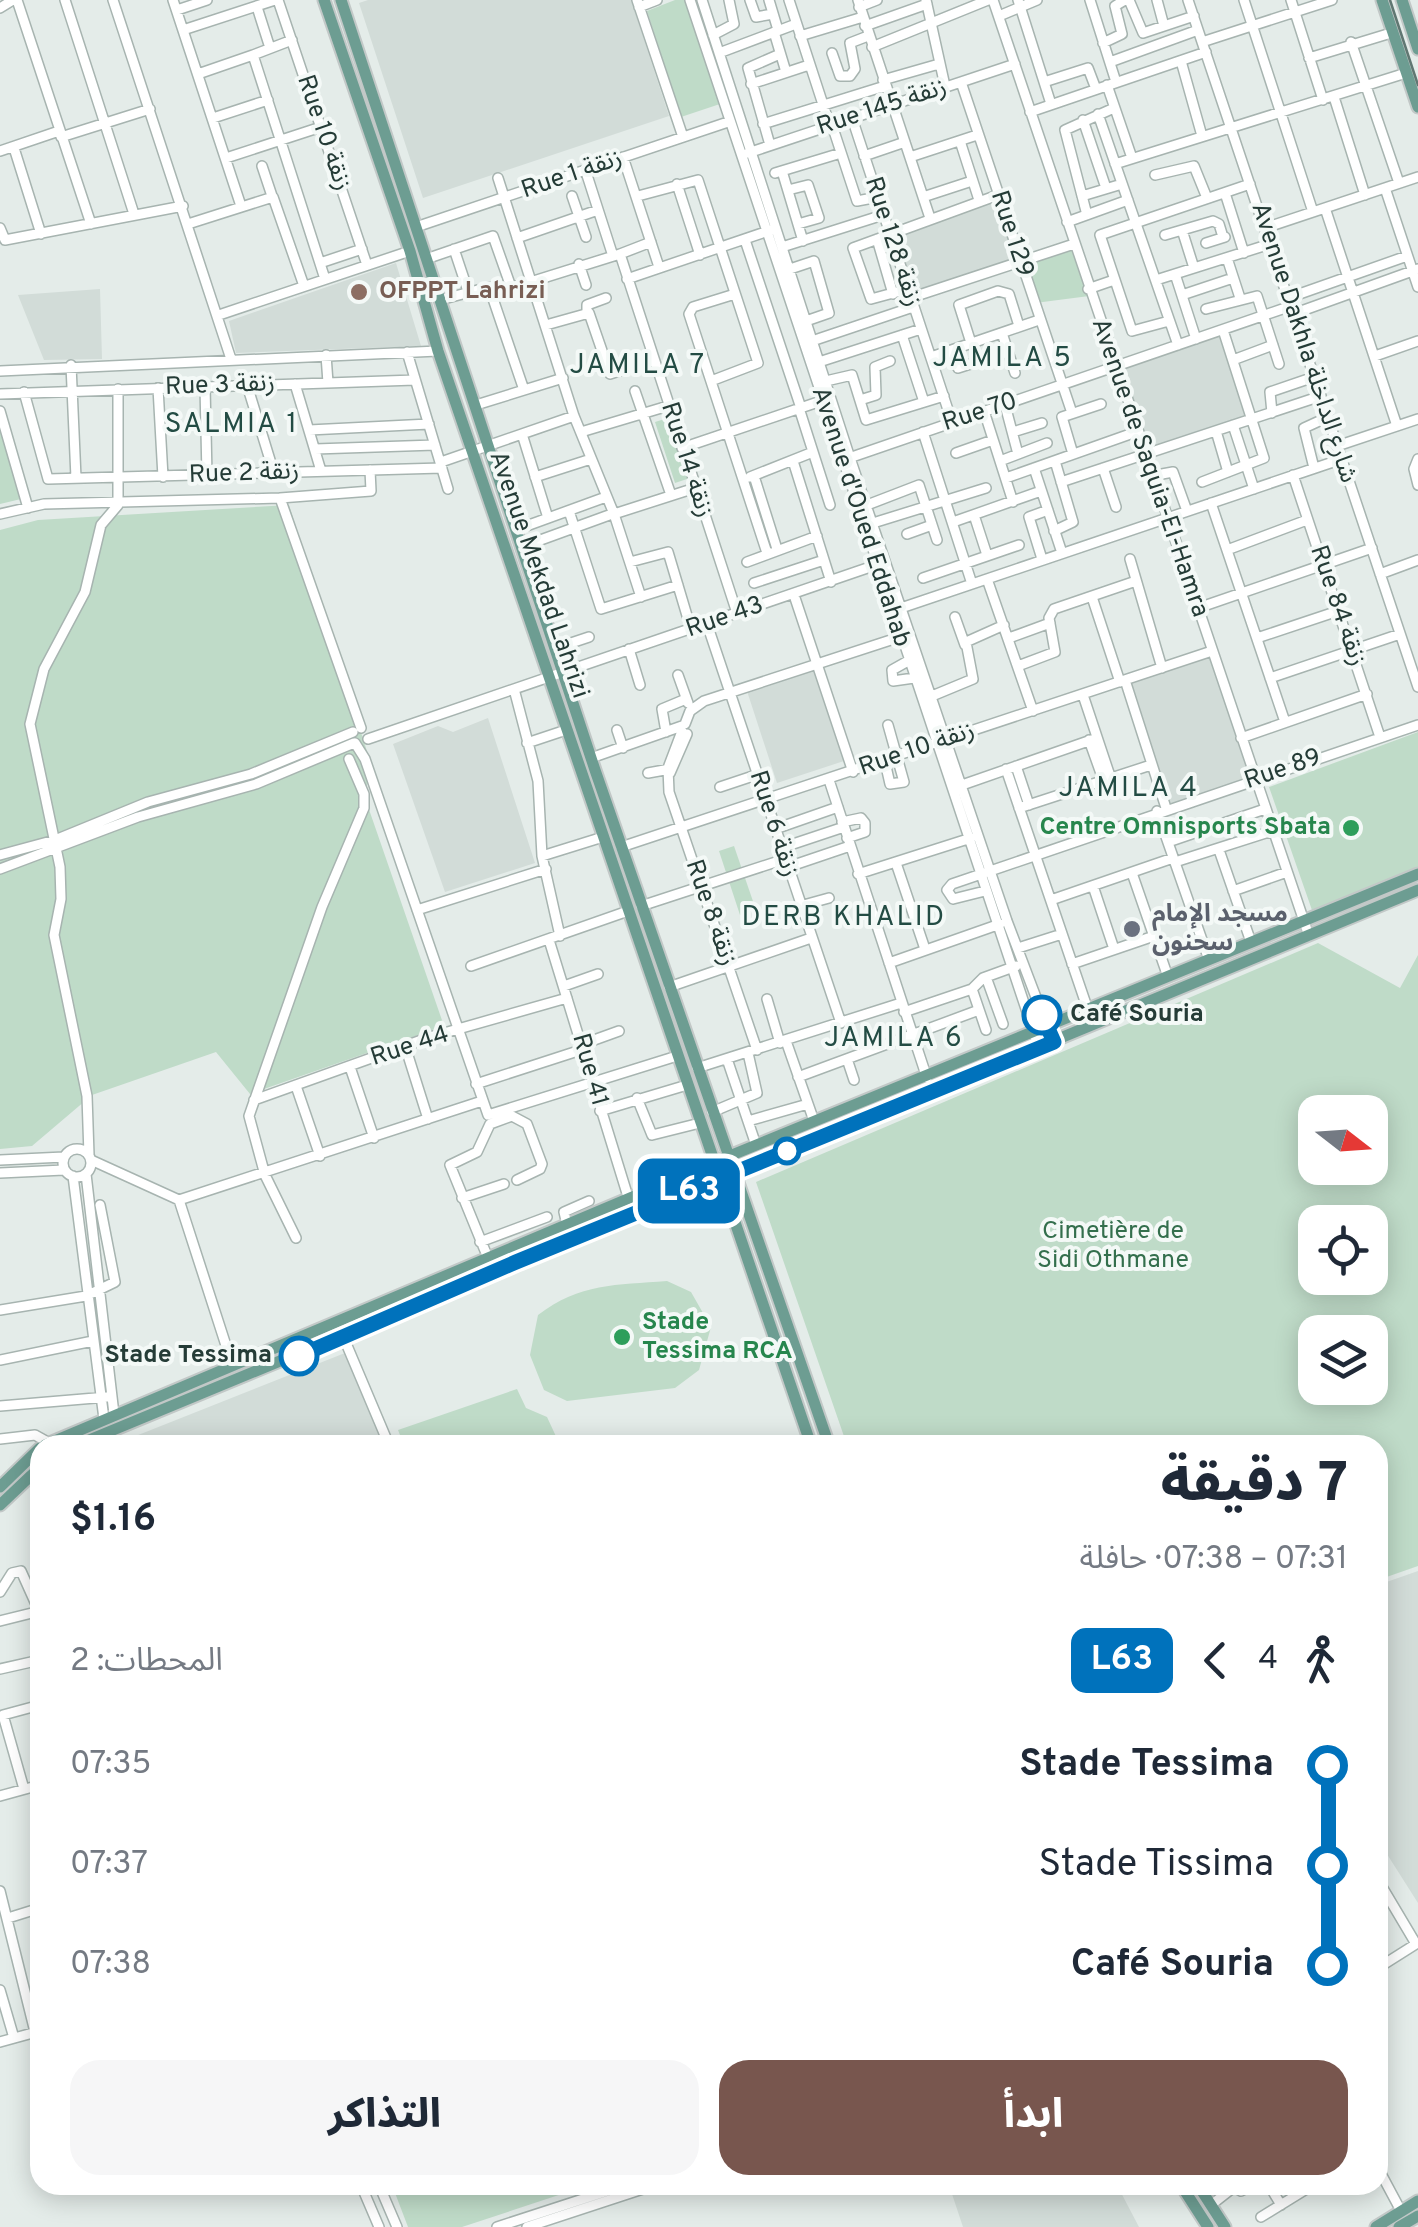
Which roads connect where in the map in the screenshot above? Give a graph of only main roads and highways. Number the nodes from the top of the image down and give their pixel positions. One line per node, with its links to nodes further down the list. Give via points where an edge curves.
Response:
1 (324, 0): 11 (main road, Avenue Mekdad Lahrizi)
2 (341, 0): 10 (main road, Avenue Mekdad Lahrizi)
3 (1382, 0): 7 (main road)
4 (1402, 0): 5 (main road)
5 (1414, 21): 6 (main road)
6 (1418, 49)
7 (1418, 107)
8 (1418, 874): 10 (main road)
9 (1418, 890): 12 (main road)
10 (727, 1157): 11 (main road); 12 (main road, Avenue Mekdad Lahrizi)
11 (714, 1162): 13 (main road, Avenue Mekdad Lahrizi); 14 (main road)
12 (734, 1172): 13 (main road); 17 (main road, Avenue Mekdad Lahrizi)
13 (720, 1178): 15 (main road); 16 (main road, Avenue Mekdad Lahrizi)
14 (69, 1435)
15 (102, 1435)
16 (808, 1435)
17 (826, 1435)
18 (30, 1461): 20 (main road)
19 (30, 1476): 21 (main road)
20 (0, 1487)
21 (0, 1505)
22 (1187, 2195): 26 (main road)
23 (1204, 2195): 27 (main road)
24 (1418, 2201): 28 (main road)
25 (1418, 2216): 29 (main road)
26 (1208, 2227)
27 (1226, 2227)
28 (1376, 2227)
29 (1399, 2227)

